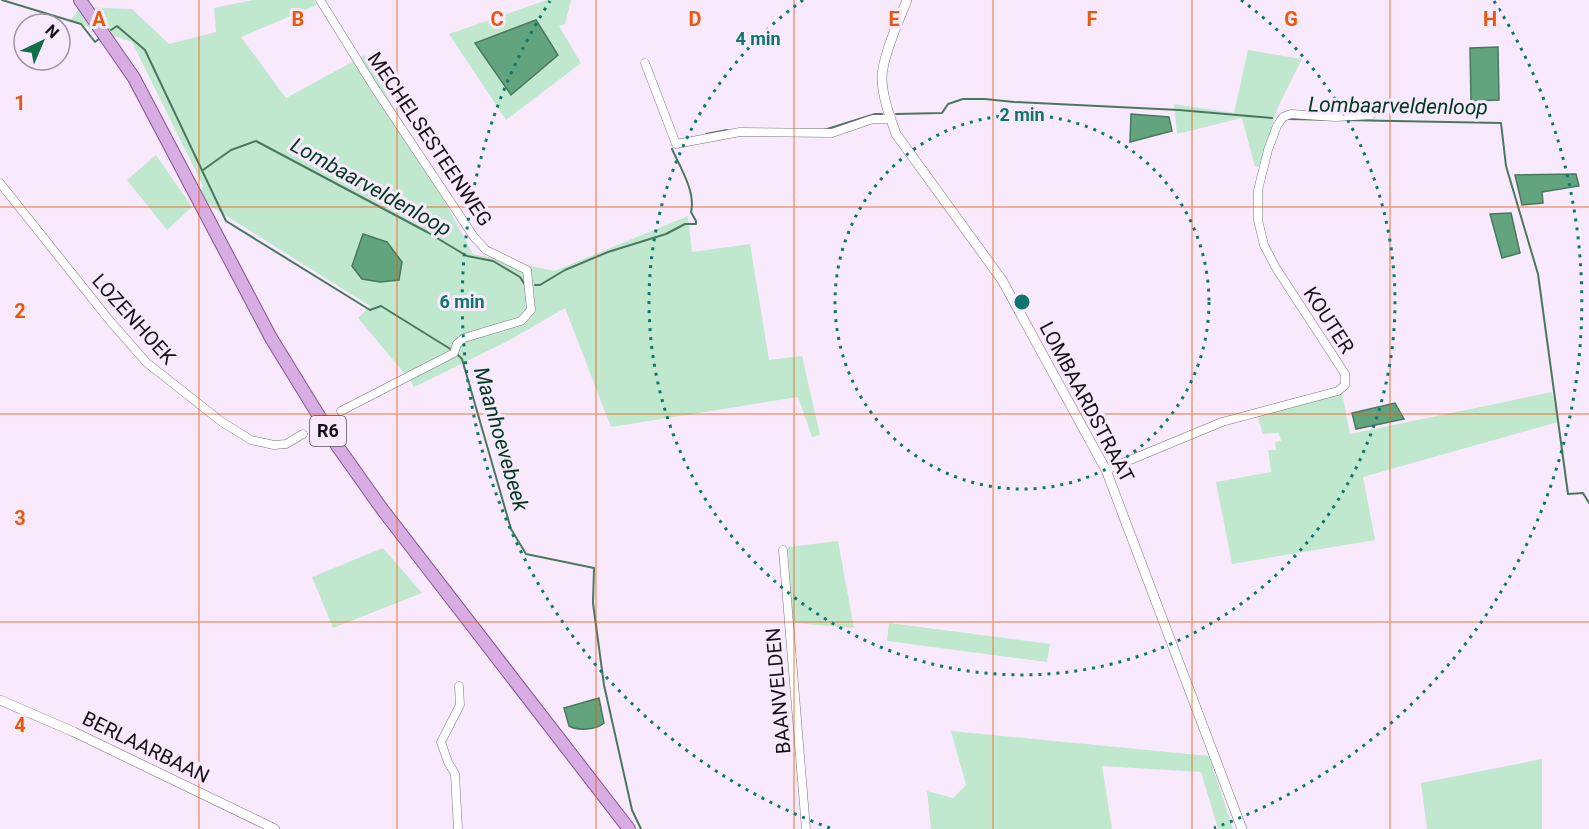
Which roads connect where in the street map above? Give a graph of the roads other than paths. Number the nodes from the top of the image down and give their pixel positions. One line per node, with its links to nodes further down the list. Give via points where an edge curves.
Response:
1 (80, 0): 16 (main road, R6, via 134,78 260,318 338,447)
2 (320, 0): 8 (street, MECHELSESTEENWEG, via 474,237 486,250 527,270 531,310 521,321 464,338 454,353)
3 (907, 0): 6 (street, LOMBAARDSTRAAT, via 882,78)
4 (645, 63): 6 (street, via 676,144 740,132 832,132 873,119)
5 (1371, 115): 10 (street, KOUTER, via 1283,117 1268,150 1258,190 1258,220 1264,245 1344,374 1345,385 1338,391 1222,422)
6 (891, 119): 10 (street, LOMBAARDSTRAAT, via 896,135 1002,280)
7 (0, 183): 9 (street, LOZENHOEK, via 110,321 156,371 251,440 286,444)
8 (341, 411)
9 (303, 434)
10 (1106, 470): 18 (street, LOMBAARDSTRAAT)
11 (783, 550): 17 (street, BAANVELDEN)
12 (459, 686): 15 (street, via 460,705 441,742 455,774)
13 (0, 700): 14 (street, BERLAARBAAN)
14 (274, 829)
15 (458, 829)
16 (629, 829)
17 (806, 829)
18 (1242, 829)

